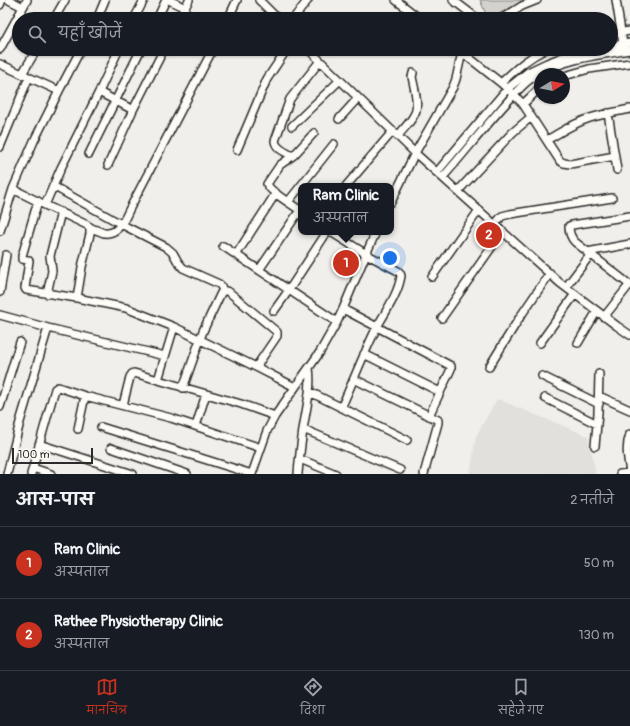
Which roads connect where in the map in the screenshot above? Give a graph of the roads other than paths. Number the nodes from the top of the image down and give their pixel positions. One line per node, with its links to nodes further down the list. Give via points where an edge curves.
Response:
1 (2, 0): 16 (street)
2 (9, 0): 15 (street)
3 (65, 0): 19 (street)
4 (105, 0): 20 (street)
5 (144, 0): 21 (street)
6 (168, 0): 17 (street); 22 (street)
7 (189, 0): 17 (street)
8 (237, 0): 24 (street)
9 (259, 0): 25 (street)
10 (308, 0): 26 (street)
11 (396, 0): 27 (street)
12 (453, 0): 28 (street)
13 (537, 0): 29 (street)
14 (616, 0): 30 (street)
15 (25, 3): 18 (street)
16 (0, 5)
17 (185, 8): 23 (street)
18 (20, 12)
19 (58, 12)
20 (100, 12)
21 (138, 12)
22 (161, 12)
23 (183, 12)
24 (231, 12)
25 (271, 12)
26 (299, 12)
27 (411, 12)
28 (469, 12)
29 (512, 12)
30 (618, 12)
31 (618, 13): 35 (street)
32 (12, 27): 37 (street)
33 (630, 31): 35 (street)
34 (618, 33): 35 (street)
35 (621, 33): 36 (street)
36 (626, 43)
37 (0, 49)
38 (630, 50): 39 (street)
39 (618, 52)
40 (33, 56): 58 (street)
41 (77, 56): 62 (street)
42 (116, 56): 63 (street)
43 (138, 56): 67 (street)
44 (160, 56): 70 (street)
45 (209, 56): 106 (street)
46 (282, 56): 80 (street, via 267,79)
47 (316, 56): 53 (street)
48 (460, 56): 81 (street, via 453,88)
49 (468, 56): 60 (street)
50 (533, 56): 60 (street)
51 (565, 56): 61 (street, via 528,72)
52 (595, 56): 65 (street, via 551,68 532,78)
53 (320, 60): 59 (street); 83 (street, via 290,99 275,141 278,147)
54 (630, 63): 57 (street)
55 (0, 64): 58 (street)
56 (413, 73): 76 (street, via 416,111)
57 (570, 74)
58 (25, 75): 62 (street); 79 (street)
59 (340, 80): 66 (street); 74 (street)
60 (501, 82): 61 (street)
61 (508, 89): 65 (street); 87 (street)
62 (59, 90): 92 (street)
63 (99, 92): 67 (street); 91 (street)
64 (534, 93): 68 (street)
65 (514, 95): 68 (street); 88 (street)
66 (358, 98): 73 (street); 76 (street)
67 (115, 101): 70 (street); 82 (street)
68 (522, 104): 72 (street)
69 (630, 109): 71 (street)
70 (133, 110): 85 (street)
71 (608, 113): 77 (street, via 588,119); 84 (street)
72 (530, 117): 77 (street); 94 (street)
73 (339, 119)
74 (292, 126)
75 (314, 133): 83 (street)
76 (395, 134): 81 (street); 90 (street)
77 (547, 140): 84 (street, via 564,164)
78 (334, 144): 89 (street)
79 (0, 147)
80 (237, 150)
81 (416, 153): 87 (street); 96 (street)
82 (89, 154)
83 (292, 156): 95 (street, via 280,165 268,182 268,187)
84 (615, 156): 86 (street)
85 (108, 165)
86 (617, 170)
87 (437, 172): 88 (street)
88 (443, 177): 94 (street)
89 (303, 183)
90 (349, 183)
91 (53, 186): 100 (street); 106 (street)
92 (14, 189): 98 (street); 109 (street)
93 (298, 189): 99 (street)
94 (458, 191): 102 (street)
95 (276, 194): 99 (street); 119 (street)
96 (394, 196)
97 (612, 198): 107 (street, via 510,214 502,216)
98 (38, 201): 100 (street); 128 (street, via 22,258 30,262 25,289)
99 (288, 202): 101 (street)
100 (45, 205): 103 (street)
101 (298, 209)
102 (479, 210): 107 (street); 122 (street)
103 (62, 212): 108 (street); 128 (street, via 50,256 52,271)
104 (298, 215): 120 (street)
105 (630, 216): 116 (street, via 569,226 572,239)
106 (121, 224): 108 (street, via 110,233); 126 (street, via 166,247 174,253 184,268 219,284)
107 (495, 224): 110 (street)
108 (90, 227): 130 (street)
109 (0, 231)
110 (503, 231): 121 (street); 136 (street)
111 (325, 235): 125 (street)
112 (336, 235): 117 (street)
113 (375, 235): 117 (street)
114 (630, 244): 116 (street)
115 (222, 246): 119 (street)
116 (589, 253): 123 (street); 124 (street)
117 (366, 254): 131 (street); 139 (street, via 400,273 392,300)
118 (6, 255): 127 (street)
119 (236, 255): 120 (street)
120 (258, 270): 125 (street)
121 (550, 274): 124 (street); 149 (street)
122 (432, 277)
123 (630, 285): 135 (street)
124 (566, 287): 129 (street)
125 (289, 290): 132 (street); 137 (street)
126 (223, 291): 142 (street); 148 (street, via 229,292 277,332 277,336)
127 (0, 292)
128 (47, 294): 130 (street)
129 (575, 294): 133 (street); 144 (street)
130 (77, 298): 138 (street, via 126,308)
131 (343, 309): 137 (street); 139 (street)
132 (274, 311)
133 (597, 311): 135 (street); 145 (street)
134 (0, 315): 140 (street)
135 (604, 317): 141 (street)
136 (442, 318)
137 (337, 322): 150 (street)
138 (174, 327): 142 (street); 147 (street)
139 (377, 327): 146 (street); 158 (street, via 451,366)
140 (48, 328): 147 (street); 184 (street)
141 (630, 335)
142 (201, 339): 148 (street); 156 (street)
143 (20, 342): 164 (street)
144 (540, 343)
145 (578, 343)
146 (364, 354): 153 (street); 158 (street)
147 (165, 356): 154 (street)
148 (256, 367): 155 (street)
149 (489, 367)
150 (309, 368): 155 (street); 157 (street)
151 (599, 374): 162 (street)
152 (542, 376): 162 (street)
153 (354, 379): 165 (street); 168 (street)
154 (158, 380): 156 (street); 163 (street, via 132,374)
155 (295, 387): 167 (street)
156 (183, 388): 159 (street)
157 (310, 392): 165 (street); 173 (street)
158 (440, 392): 168 (street)
159 (206, 394): 167 (street); 170 (street)
160 (85, 396): 163 (street); 172 (street); 176 (street, via 56,388)
161 (545, 398): 169 (street)
162 (599, 400): 166 (street); 169 (street)
163 (123, 405): 170 (street)
164 (0, 407)
165 (341, 408): 175 (street)
166 (630, 410)
167 (275, 416): 179 (street)
168 (429, 416): 191 (street, via 437,419 438,423)
169 (597, 424): 177 (street)
170 (196, 426): 179 (street)
171 (101, 427): 188 (street)
172 (78, 429)
173 (303, 429): 180 (street); 181 (street)
174 (630, 434): 183 (street, via 627,453)
175 (407, 440)
176 (40, 444): 182 (street); 186 (street)
177 (595, 446)
178 (111, 448): 187 (street)
179 (261, 448): 188 (street)
180 (300, 459): 189 (street); 190 (street)
181 (400, 470)
182 (32, 471): 185 (street)
183 (630, 473): 192 (street)
184 (7, 474)
185 (51, 474)
186 (133, 474)
187 (187, 474)
188 (252, 474)
189 (298, 474)
190 (336, 474)
191 (424, 474)
192 (620, 474)

